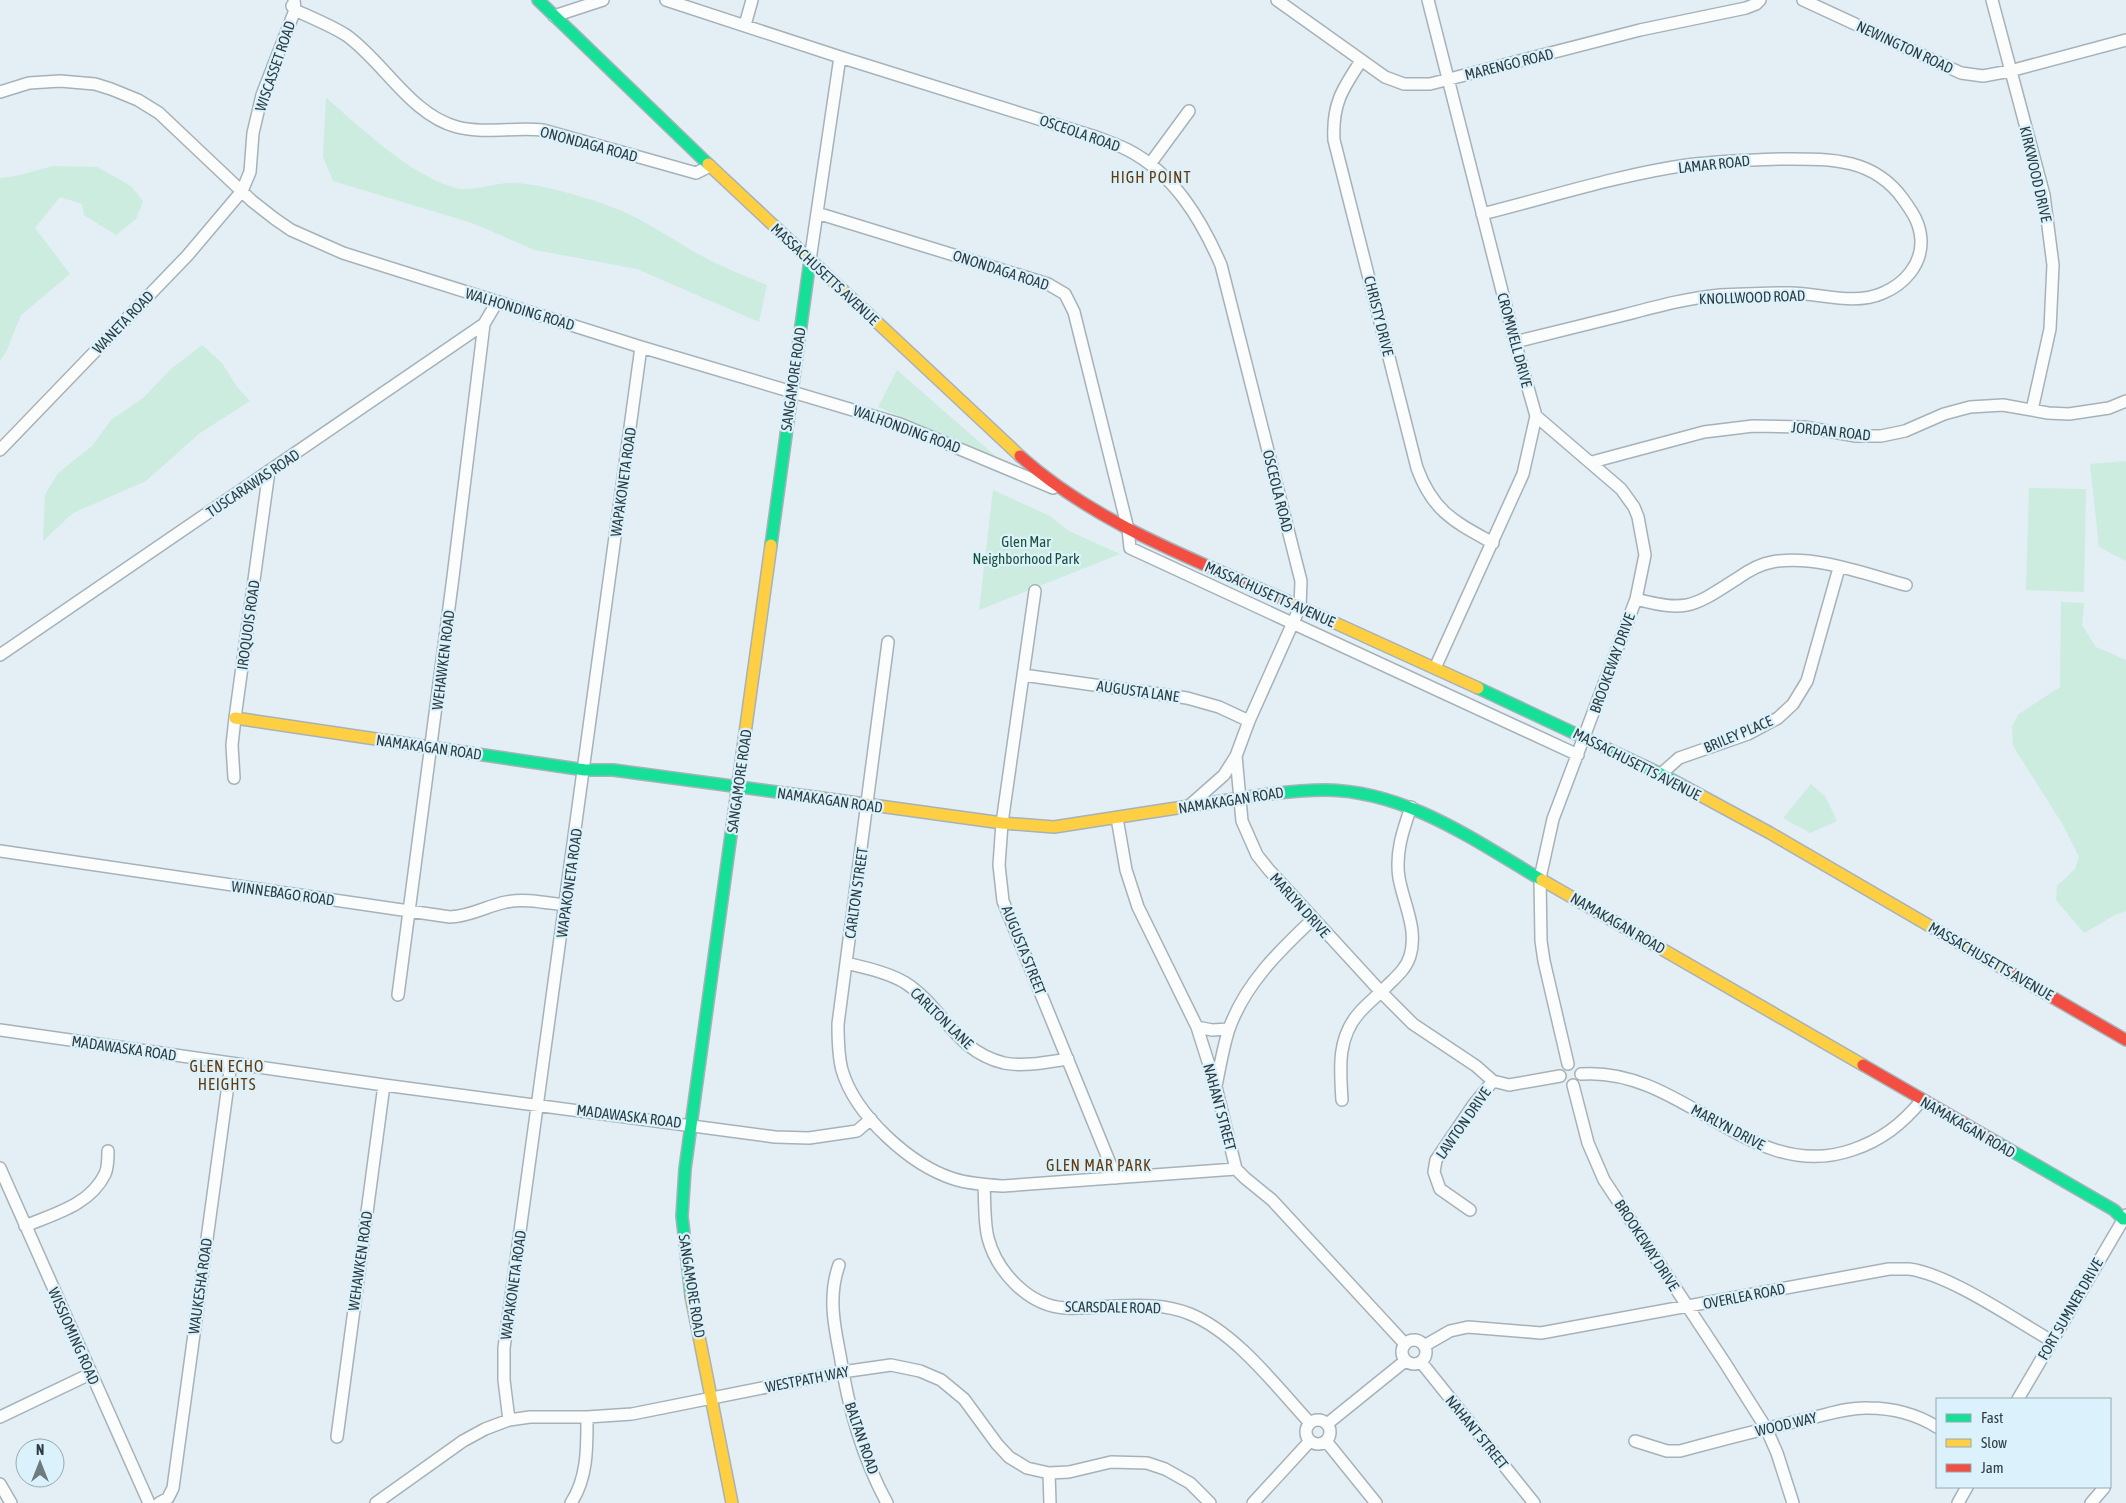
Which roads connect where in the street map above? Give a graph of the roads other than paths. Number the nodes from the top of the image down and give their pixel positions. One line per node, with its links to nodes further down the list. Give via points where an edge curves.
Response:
1 (288, 0): 11 (street)
2 (538, 0): 12 (street, MASSACHUSETTS AVENUE)
3 (603, 0): 12 (street)
4 (666, 0): 13 (street, OSCEOLA ROAD)
5 (752, 0): 13 (street)
6 (1277, 0): 16 (street, MARENGO ROAD)
7 (1428, 0): 18 (street, CROMWELL DRIVE)
8 (1760, 0): 18 (street, MARENGO ROAD, via 1746,8 1640,30)
9 (1803, 0): 17 (street, NEWINGTON ROAD, via 1961,73 1983,76)
10 (1992, 0): 17 (street, KIRKWOOD DRIVE)
11 (294, 5): 22 (street, ONONDAGA ROAD, via 347,36 426,112 454,126 480,132 524,128 543,130 696,173); 23 (street, WISCASSET ROAD, via 262,95 253,133 250,172)
12 (554, 16): 22 (street, MASSACHUSETTS AVENUE)
13 (745, 25): 15 (street, OSCEOLA ROAD)
14 (2126, 40): 17 (street, NEWINGTON ROAD)
15 (840, 57): 21 (street, OSCEOLA ROAD, via 1096,136 1129,150); 24 (street, SANGAMORE ROAD)
16 (1361, 61): 18 (street, MARENGO ROAD, via 1385,77 1404,84); 41 (street, CHRISTY DRIVE, via 1338,98 1333,120 1334,140 1417,468 1432,498 1450,519)
17 (2010, 71): 34 (street, KIRKWOOD DRIVE, via 2044,195 2053,265 2050,329)
18 (1448, 80): 25 (street, CROMWELL DRIVE)
19 (0, 92): 23 (street, WALHONDING ROAD, via 29,83 60,81 95,84 138,100 159,113)
20 (1189, 111): 21 (street)
21 (1150, 164): 46 (street, OSCEOLA ROAD, via 1191,206 1221,265 1301,581)
22 (710, 166): 27 (street, MASSACHUSETTS AVENUE)
23 (242, 191): 28 (street, WALHONDING ROAD, via 291,230 316,242); 36 (street, WANETA ROAD, via 187,256)
24 (817, 213): 27 (street, SANGAMORE ROAD); 40 (street, ONONDAGA ROAD, via 1048,284 1065,294 1074,312)
25 (1482, 214): 26 (street, LAMAR ROAD, via 1686,165 1733,160 1830,159 1858,165 1886,181 1897,191); 30 (street, CROMWELL DRIVE)
26 (1920, 229): 30 (street, KNOLLWOOD ROAD, via 1921,250 1914,269 1882,294 1862,299 1791,293 1719,296 1668,303)
27 (810, 260): 32 (street, SANGAMORE ROAD); 39 (street, MASSACHUSETTS AVENUE, via 1031,466)
28 (497, 302): 29 (street, TUSCARAWAS ROAD); 31 (street, WALHONDING ROAD)
29 (484, 324): 38 (street, TUSCARAWAS ROAD); 55 (street, WEHAWKEN ROAD)
30 (1515, 342): 35 (street, CROMWELL DRIVE)
31 (641, 347): 32 (street, WALHONDING ROAD); 58 (street, WAPAKONETA ROAD)
32 (791, 390): 39 (street, WALHONDING ROAD, via 900,424); 61 (street, SANGAMORE ROAD)
33 (2126, 401): 34 (street, JORDAN ROAD, via 2109,408 2069,414)
34 (2032, 410): 37 (street, JORDAN ROAD, via 2003,405 1970,407 1905,431 1881,436 1856,436 1804,427 1753,426 1704,432)
35 (1536, 416): 37 (street, BROOKEWAY DRIVE); 41 (street, CROMWELL DRIVE, via 1523,474)
36 (0, 450)
37 (1592, 462): 45 (street, BROOKEWAY DRIVE, via 1622,489 1638,517 1645,555)
38 (269, 472): 49 (street, TUSCARAWAS ROAD); 52 (street, IROQUOIS ROAD)
39 (1075, 497): 40 (street, MASSACHUSETTS AVENUE)
40 (1128, 529): 46 (street, MASSACHUSETTS AVENUE); 47 (street, MASSACHUSETTS AVENUE, via 1130,548)
41 (1493, 543): 50 (street, CROMWELL DRIVE)
42 (1838, 568): 43 (street); 45 (street, via 1808,560 1769,562 1751,569 1694,604 1664,606); 59 (street, BRILEY PLACE, via 1807,681 1793,704 1778,718 1748,734 1679,758)
43 (1906, 585)
44 (1035, 590): 51 (street, AUGUSTA STREET)
45 (1636, 599): 54 (street, BROOKEWAY DRIVE)
46 (1300, 607): 47 (street, MARLYN DRIVE); 50 (street, MASSACHUSETTS AVENUE)
47 (1292, 624): 53 (street, MARLYN DRIVE); 56 (street, MASSACHUSETTS AVENUE)
48 (888, 642): 63 (street, CARLTON STREET)
49 (0, 655)
50 (1435, 668): 54 (street, MASSACHUSETTS AVENUE)
51 (1022, 675): 53 (street, AUGUSTA LANE, via 1187,698 1219,707); 67 (street, AUGUSTA STREET)
52 (235, 718): 55 (street, NAMAKAGAN ROAD); 60 (street, IROQUOIS ROAD, via 232,745)
53 (1249, 721): 57 (street, MARLYN DRIVE)
54 (1585, 738): 56 (street, BROOKEWAY DRIVE); 59 (street, MASSACHUSETTS AVENUE)
55 (431, 747): 58 (street, NAMAKAGAN ROAD); 71 (street, WEHAWKEN ROAD)
56 (1578, 755): 69 (street, BROOKEWAY DRIVE, via 1553,819)
57 (1236, 756): 62 (street, MARLYN DRIVE); 64 (street, via 1224,775)
58 (585, 770): 61 (street, NAMAKAGAN ROAD, via 613,770); 70 (street, WAPAKONETA ROAD)
59 (1661, 774): 79 (street, MASSACHUSETTS AVENUE, via 1770,833)
60 (234, 778)
61 (738, 787): 63 (street, NAMAKAGAN ROAD); 93 (street, SANGAMORE ROAD)
62 (1239, 798): 64 (street, NAMAKAGAN ROAD); 65 (street, NAMAKAGAN ROAD, via 1288,791 1328,790 1373,796); 72 (street, MARLYN DRIVE, via 1242,821 1257,854)
63 (867, 805): 67 (street, NAMAKAGAN ROAD); 73 (street, CARLTON STREET)
64 (1188, 806): 66 (street, NAMAKAGAN ROAD)
65 (1411, 807): 69 (street, NAMAKAGAN ROAD); 74 (street, via 1400,840 1398,862 1414,938 1404,969)
66 (1117, 818): 67 (street, NAMAKAGAN ROAD, via 1054,828); 76 (street, NAHANT STREET, via 1126,870 1138,907)
67 (1002, 823): 80 (street, AUGUSTA STREET, via 998,865 1003,900)
68 (0, 851): 71 (street, WINNEBAGO ROAD)
69 (1540, 878): 82 (street, BROOKEWAY DRIVE, via 1544,961); 90 (street, NAMAKAGAN ROAD)
70 (566, 905): 71 (street, WINNEBAGO ROAD, via 517,900 465,916 450,917); 91 (street, WAPAKONETA ROAD)
71 (409, 910): 75 (street, WEHAWKEN ROAD)
72 (1313, 919): 74 (street, MARLYN DRIVE); 77 (street, via 1258,975)
73 (846, 963): 80 (street, CARLTON LANE, via 881,971 905,983 964,1044 987,1058 1019,1064); 92 (street, CARLTON STREET, via 838,1024 838,1053 852,1093)
74 (1381, 992): 85 (street, MARLYN DRIVE, via 1414,1024); 89 (street, via 1358,1014 1344,1037 1341,1051)
75 (398, 995)
76 (1197, 1027): 77 (street); 88 (street, NAHANT STREET)
77 (1229, 1029): 88 (street)
78 (0, 1030): 81 (street, MADAWASKA ROAD)
79 (2126, 1040)
80 (1068, 1060): 97 (street, AUGUSTA STREET)
81 (231, 1063): 86 (street, MADAWASKA ROAD); 130 (street, WAUKESHA ROAD, via 173,1488 168,1498)
82 (1568, 1064): 83 (street, via 1578,1067); 84 (street)
83 (1581, 1074): 87 (street, via 1580,1080); 90 (street, MARLYN DRIVE, via 1599,1072 1641,1082 1754,1142 1795,1156 1838,1155 1870,1144 1886,1136)
84 (1560, 1076): 85 (street, via 1509,1084); 87 (street, via 1563,1082)
85 (1493, 1081): 99 (street, LAWTON DRIVE, via 1436,1160 1434,1172 1440,1189)
86 (384, 1084): 91 (street, MADAWASKA ROAD); 120 (street, WEHAWKEN ROAD)
87 (1573, 1085): 103 (street, BROOKEWAY DRIVE, via 1588,1143 1604,1180)
88 (1216, 1087): 96 (street, NAHANT STREET)
89 (1342, 1100)
90 (1922, 1100): 100 (street, NAMAKAGAN ROAD)
91 (538, 1104): 93 (street, MADAWASKA ROAD); 115 (street, WAPAKONETA ROAD, via 504,1348)
92 (871, 1119): 93 (street, MADAWASKA ROAD, via 857,1130 809,1138 775,1137); 98 (street, via 923,1165 954,1178)
93 (692, 1124): 111 (street, SANGAMORE ROAD, via 685,1169 683,1242)
94 (108, 1152): 101 (street, via 106,1174 90,1194 69,1209)
95 (0, 1168): 101 (street, WISSIOMING ROAD)
96 (1236, 1169): 97 (street); 105 (street, NAHANT STREET, via 1272,1200)
97 (1116, 1178): 98 (street)
98 (984, 1185): 116 (street, SCARSDALE ROAD, via 988,1238 998,1262 1022,1291 1042,1302 1064,1308 1153,1305 1188,1313 1232,1340)
99 (1470, 1210)
100 (2125, 1218): 104 (street, FORT SUMNER DRIVE)
101 (25, 1226): 110 (street, WISSIOMING ROAD)
102 (838, 1265): 109 (street, BALTAN ROAD, via 832,1310)
103 (1686, 1307): 104 (street, OVERLEA ROAD, via 1889,1269 1910,1269 1958,1287); 106 (street, OVERLEA ROAD, via 1541,1333 1468,1327 1450,1331); 119 (street, BROOKEWAY DRIVE)
104 (2052, 1341): 112 (street, FORT SUMNER DRIVE)
105 (1405, 1344): 106 (street, via 1415,1340); 107 (street, via 1402,1354)
106 (1424, 1346): 108 (street, via 1425,1356)
107 (1405, 1361): 108 (street, via 1411,1364); 117 (street)
108 (1421, 1362): 139 (street, NAHANT STREET)
109 (842, 1372): 111 (street, WESTPATH WAY); 124 (street, WESTPATH WAY, via 891,1365 920,1370 941,1380 964,1399 1009,1457 1027,1468); 134 (street, BALTAN ROAD, via 864,1454)
110 (90, 1374): 113 (street); 129 (street, WISSIOMING ROAD)
111 (711, 1398): 114 (street, WESTPATH WAY, via 632,1414); 133 (street, SANGAMORE ROAD)
112 (2019, 1398)
113 (0, 1417)
114 (588, 1417): 115 (street, WESTPATH WAY); 132 (street, via 584,1472)
115 (509, 1420): 131 (street, WESTPATH WAY, via 463,1441)
116 (1310, 1422): 117 (street, via 1321,1420); 121 (street, via 1306,1434)
117 (1328, 1424): 123 (street, via 1330,1431)
118 (1936, 1426): 119 (street, WOOD WAY, via 1921,1417 1901,1411 1866,1408)
119 (1766, 1428): 122 (street, WOOD WAY, via 1680,1451 1667,1451); 140 (street, BROOKEWAY DRIVE)
120 (336, 1437)
121 (1310, 1440): 123 (street, via 1316,1444); 137 (street)
122 (1635, 1440)
123 (1326, 1441): 138 (street)
124 (1049, 1473): 135 (street); 136 (street, WESTPATH WAY, via 1070,1472 1111,1462 1147,1463 1190,1483)
125 (0, 1484): 128 (street)
126 (1966, 1488): 141 (street)
127 (2104, 1488): 142 (street)
128 (11, 1503)
129 (150, 1503)
130 (159, 1503)
131 (376, 1503)
132 (571, 1503)
133 (732, 1503)
134 (887, 1503)
135 (1050, 1503)
136 (1210, 1503)
137 (1253, 1503)
138 (1376, 1503)
139 (1534, 1503)
140 (1793, 1503)
141 (1958, 1503)
142 (2092, 1503)

